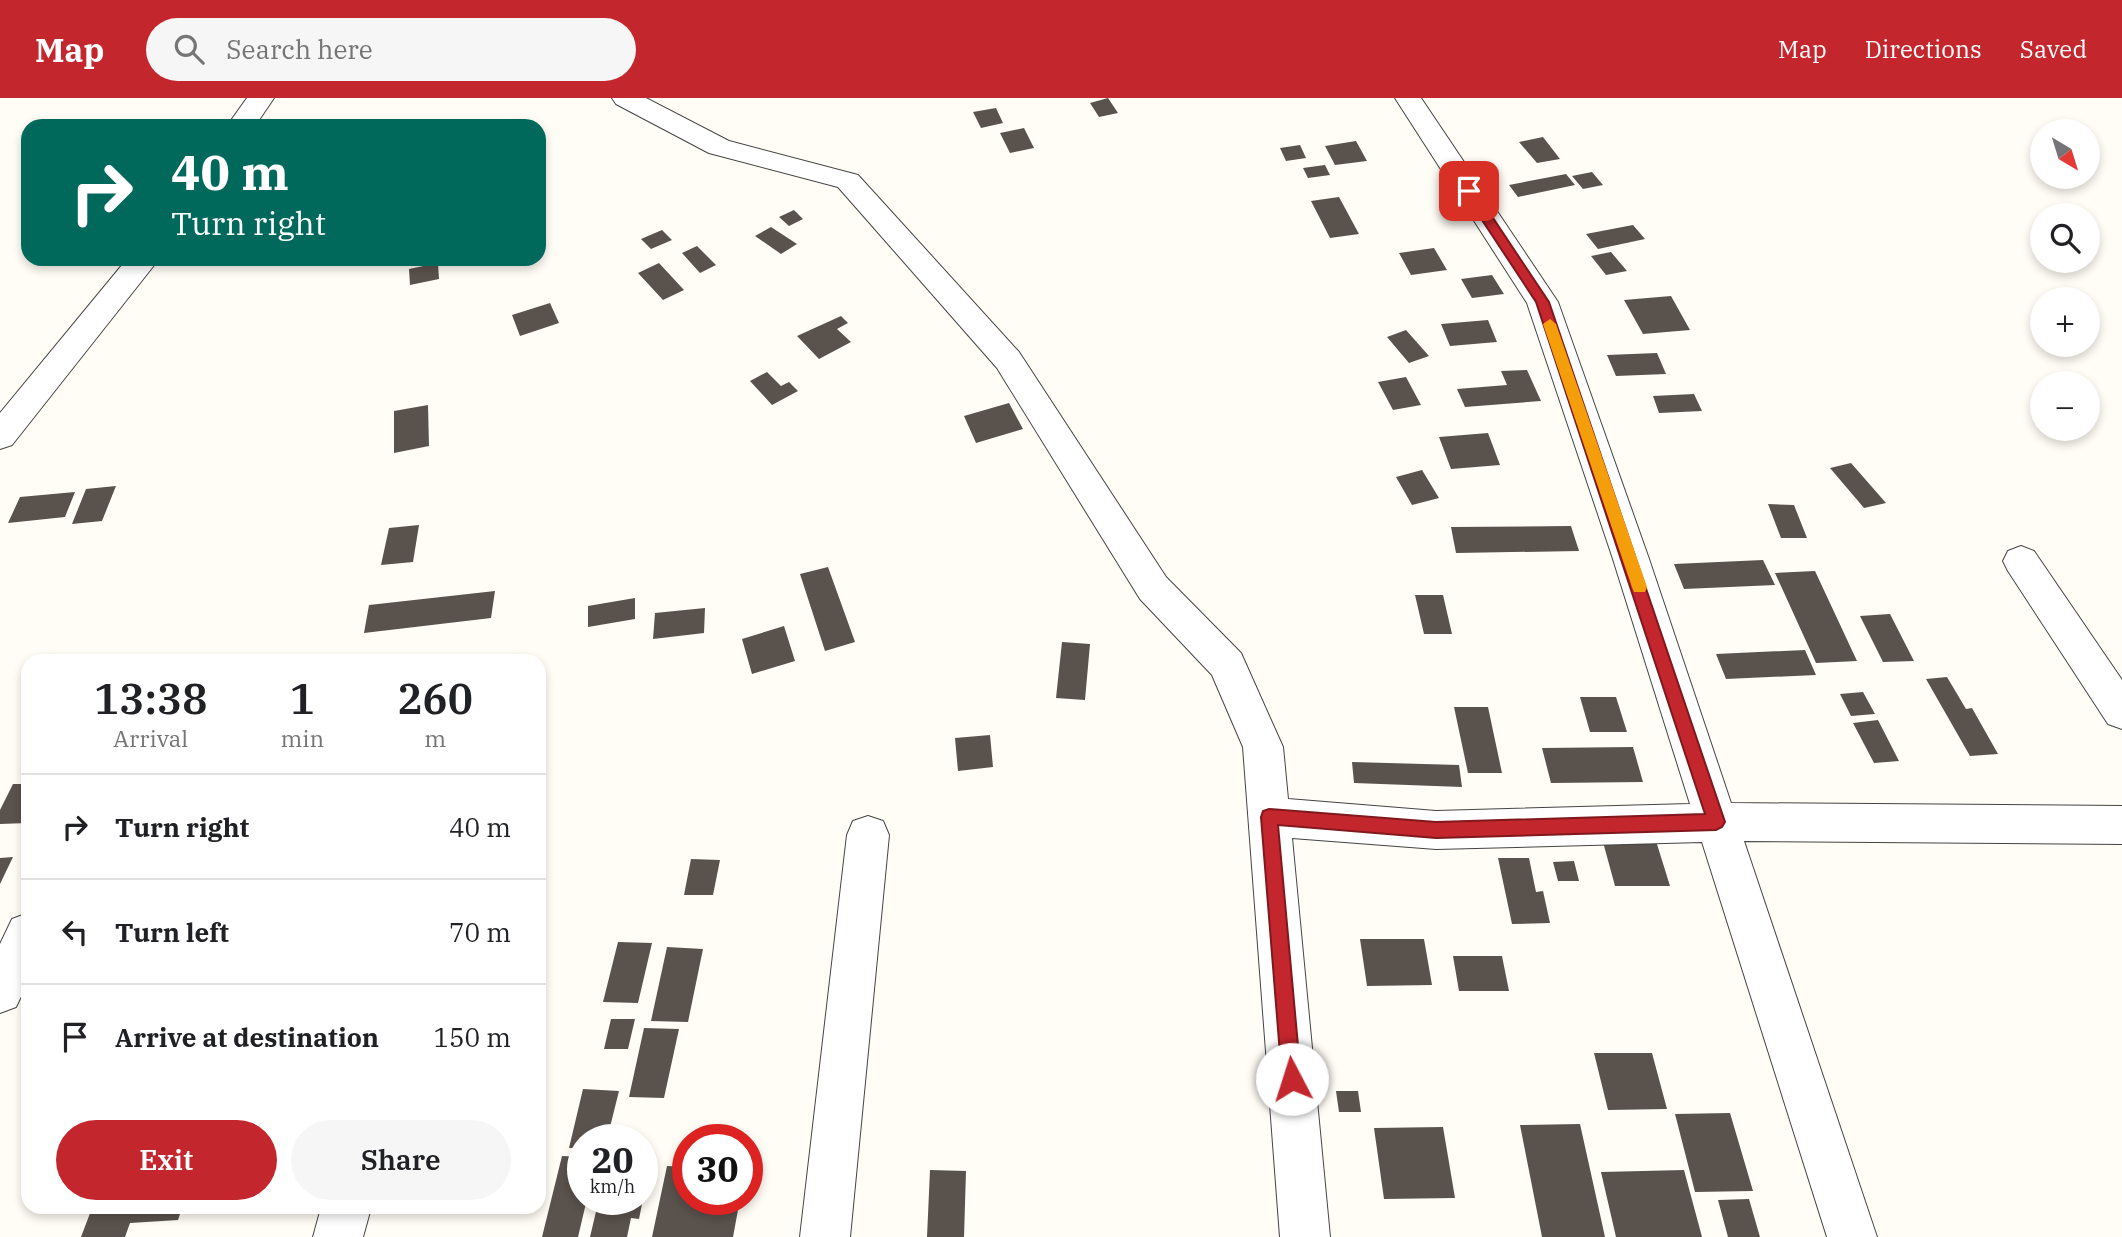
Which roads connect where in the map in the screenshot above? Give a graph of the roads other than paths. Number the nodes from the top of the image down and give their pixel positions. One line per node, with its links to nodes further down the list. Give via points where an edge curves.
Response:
1 (261, 98): 4 (street)
2 (625, 98): 9 (street, via 719,147 848,181 1008,360 1153,588 1227,665 1263,747)
3 (1408, 98): 10 (street, via 1542,302)
4 (246, 119)
5 (138, 266): 6 (street)
6 (0, 436)
7 (2021, 561): 8 (street)
8 (2122, 712)
9 (1269, 817): 10 (street, via 1436,830); 18 (street)
10 (1716, 822): 11 (street); 19 (street)
11 (2122, 825)
12 (868, 835): 17 (street)
13 (21, 948): 14 (street)
14 (0, 991)
15 (344, 1214): 16 (street)
16 (338, 1237)
17 (825, 1237)
18 (1305, 1237)
19 (1852, 1237)

